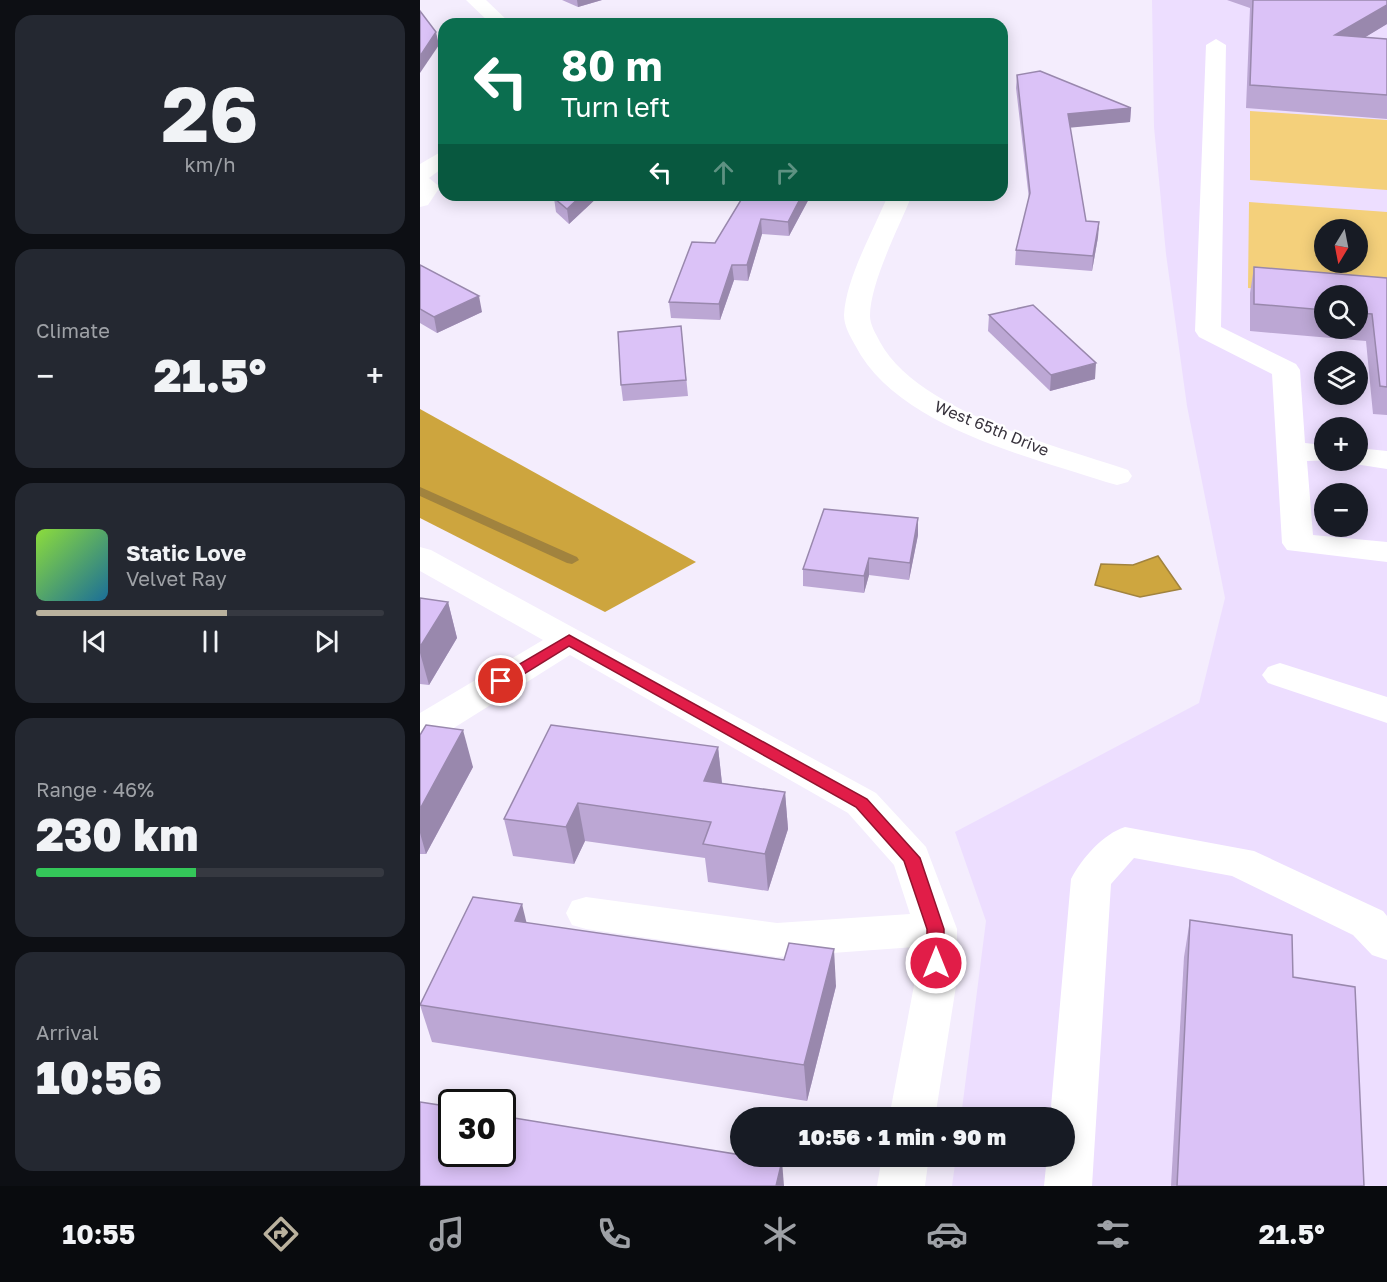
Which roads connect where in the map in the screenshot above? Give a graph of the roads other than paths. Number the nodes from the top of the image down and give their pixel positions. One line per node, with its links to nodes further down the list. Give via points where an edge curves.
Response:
1 (475, 0): 2 (street)
2 (495, 18)
3 (1216, 45): 9 (street, via 1208,332 1286,370)
4 (438, 162): 5 (street)
5 (420, 174)
6 (420, 183): 7 (street, via 429,187)
7 (420, 200)
8 (898, 201): 13 (street, West 65th Drive, via 857,317 865,346 887,375 920,399 958,418)
9 (1291, 450): 10 (street); 14 (street, via 1298,543)
10 (1314, 453)
11 (1368, 458): 12 (street)
12 (1387, 460)
13 (1117, 476)
14 (1387, 552)
15 (420, 557): 16 (street)
16 (569, 640): 19 (street, via 428,727); 21 (street, via 862,803 912,858)
17 (1281, 675): 18 (street)
18 (1387, 710)
19 (420, 726)
20 (586, 913): 21 (street, via 777,940)
21 (936, 929): 23 (street, via 936,980)
22 (1387, 943): 26 (street, via 1368,923 1240,862 1125,842 1091,879)
23 (914, 1107)
24 (904, 1167): 25 (street)
25 (901, 1186)
26 (1068, 1186)

